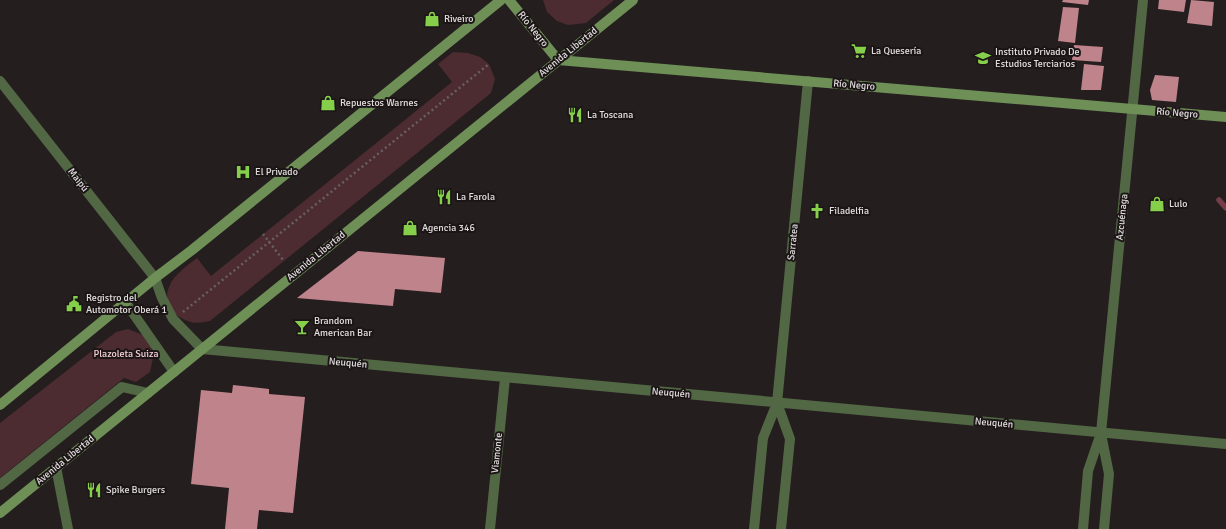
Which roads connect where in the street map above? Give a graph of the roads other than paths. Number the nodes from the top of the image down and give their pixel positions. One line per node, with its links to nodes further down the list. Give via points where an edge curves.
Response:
1 (501, 0): 10 (main road)
2 (509, 0): 5 (main road, Río Negro)
3 (633, 0): 5 (main road, Avenida Libertad)
4 (1143, 0): 8 (street, Azcuénaga)
5 (558, 60): 7 (main road, Río Negro); 12 (main road, Avenida Libertad)
6 (0, 81): 10 (street, Maipú)
7 (808, 81): 8 (main road, Río Negro); 16 (street, Sarratea)
8 (1132, 109): 9 (main road, Río Negro); 18 (street, Azcuénaga)
9 (1226, 117)
10 (155, 278): 11 (main road); 12 (street, via 173,319)
11 (126, 304): 13 (street); 17 (main road)
12 (202, 349): 13 (main road, Avenida Libertad); 14 (street, Neuquén)
13 (174, 372): 15 (main road, Avenida Libertad)
14 (505, 378): 16 (street, Neuquén); 24 (street, Viamonte)
15 (148, 393): 20 (main road, Avenida Libertad); 21 (street, via 122,387)
16 (777, 403): 18 (street, Neuquén); 25 (street, Sarratea, via 763,438); 26 (street, Sarratea, via 790,439)
17 (0, 405)
18 (1101, 433): 19 (street, Neuquén); 27 (street, Azcuénaga, via 1088,471); 28 (street, Azcuénaga, via 1109,474)
19 (1226, 444)
20 (56, 467): 22 (main road, Avenida Libertad); 23 (street)
21 (0, 485)
22 (0, 513)
23 (68, 529)
24 (490, 529)
25 (754, 529)
26 (781, 529)
27 (1082, 529)
28 (1104, 529)

